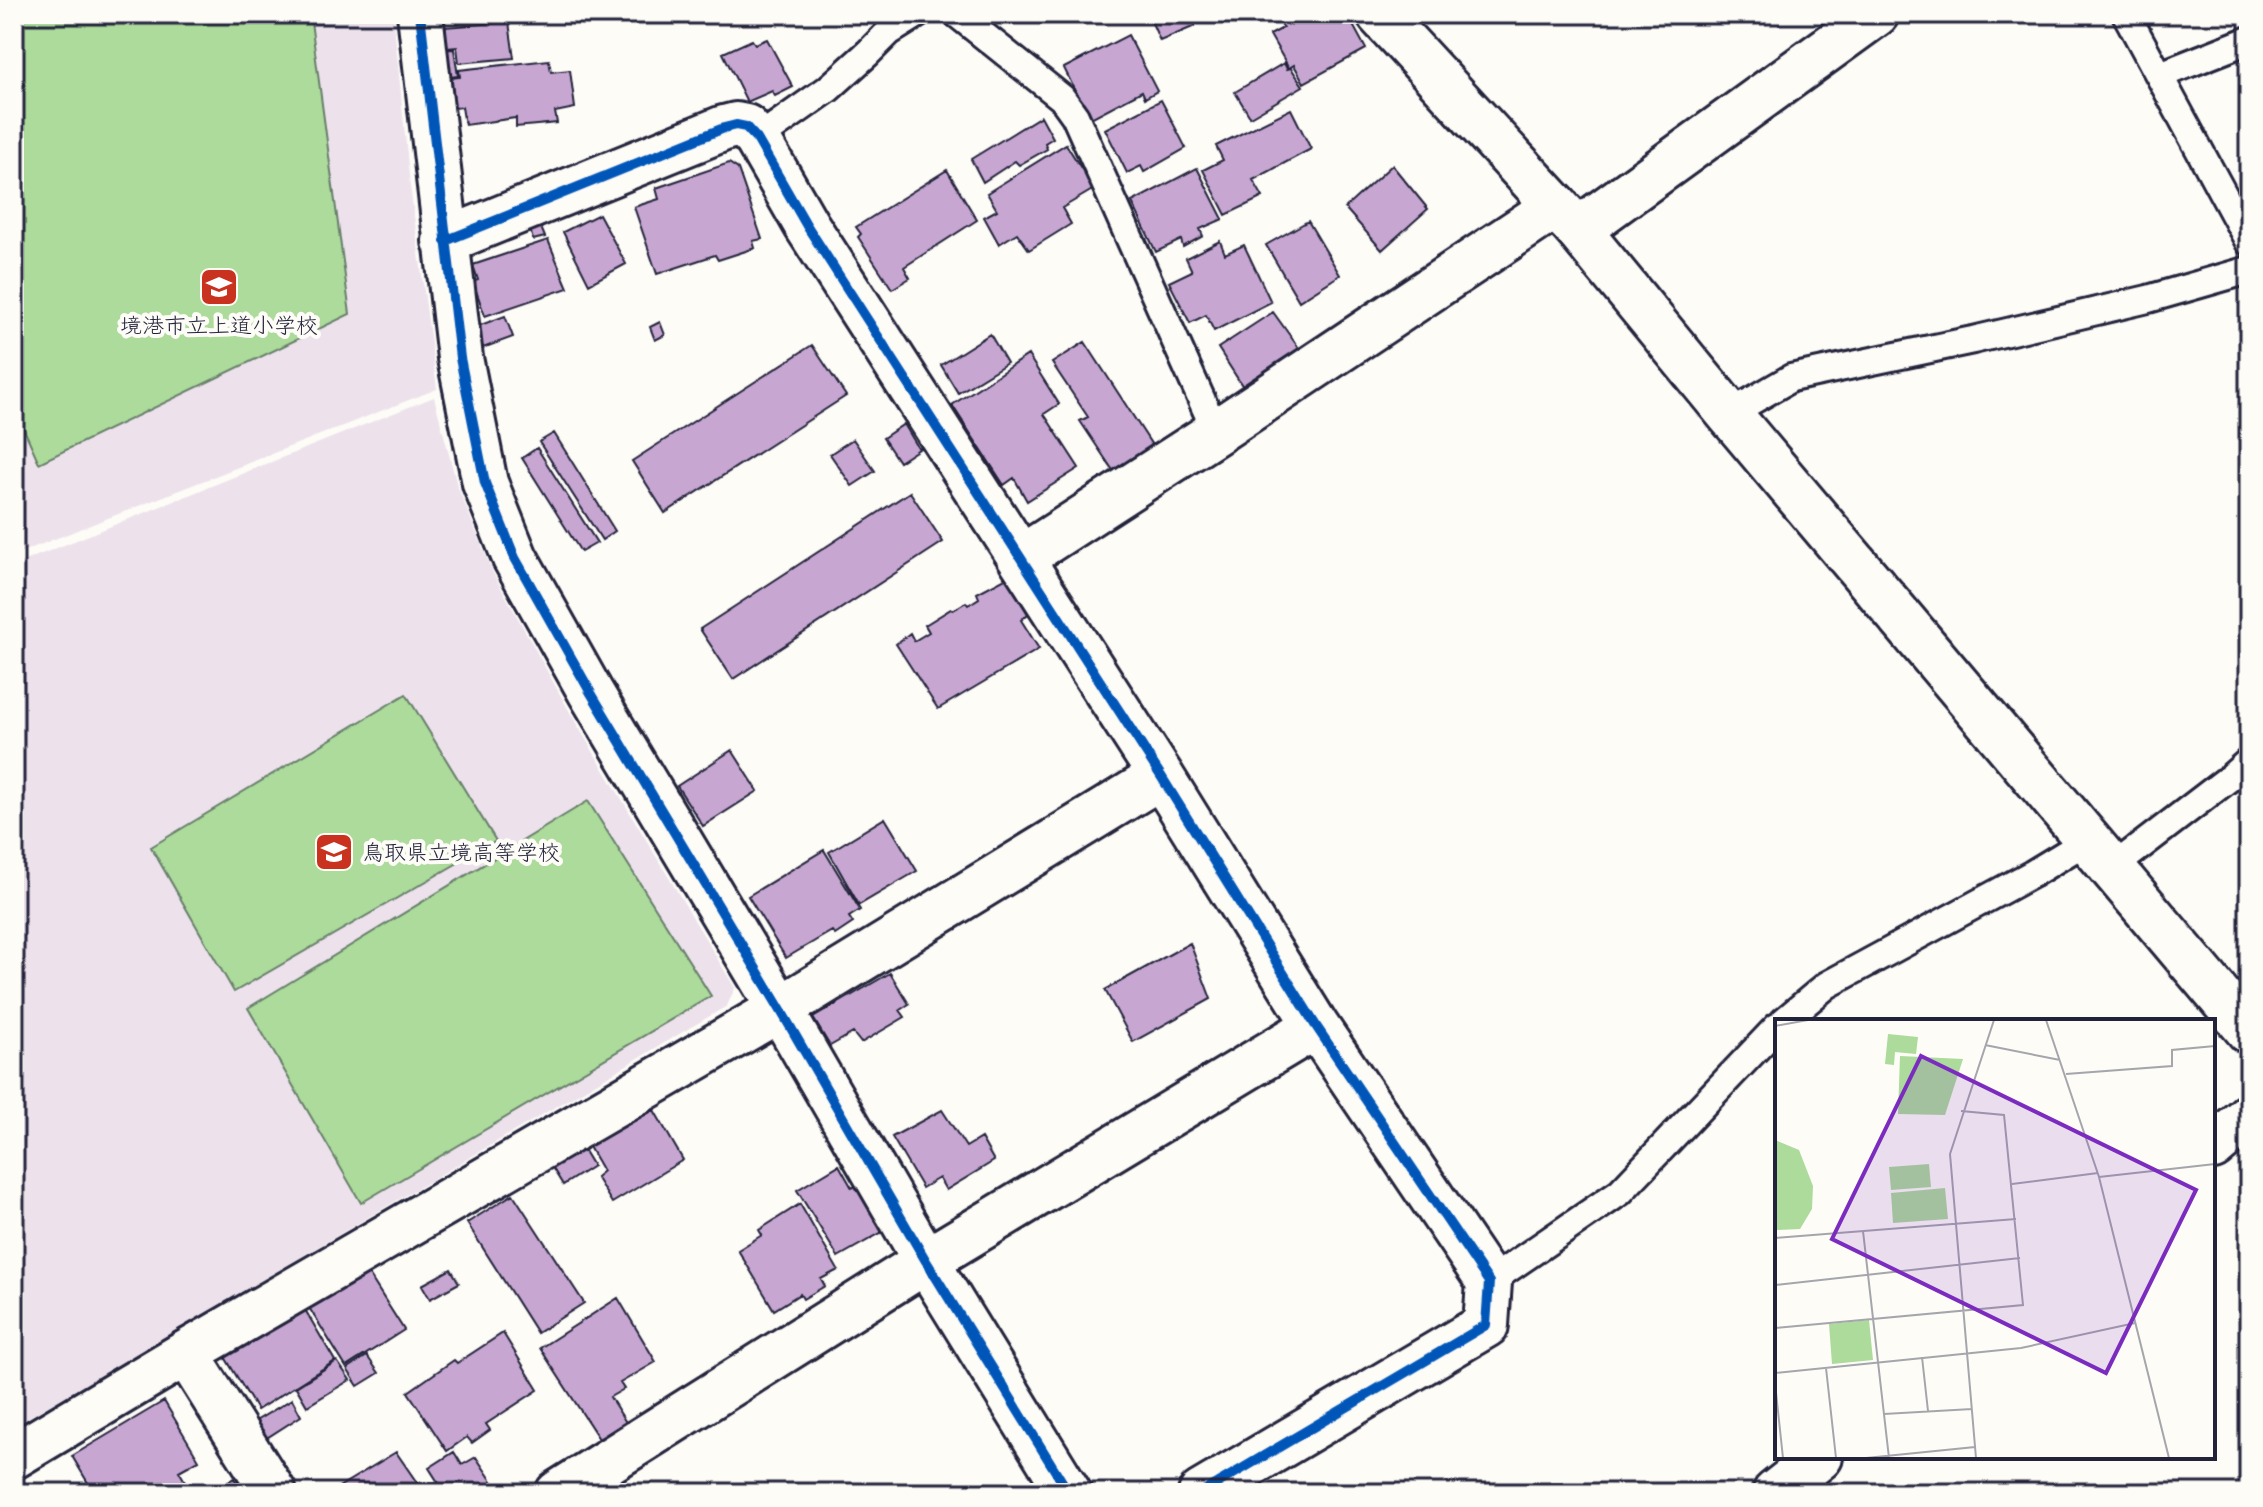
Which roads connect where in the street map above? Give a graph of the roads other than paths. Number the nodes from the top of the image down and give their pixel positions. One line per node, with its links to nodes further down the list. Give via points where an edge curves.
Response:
1 (420, 14): 11 (street)
2 (917, 14): 9 (lane, via 889,32 828,89)
3 (957, 14): 15 (lane, via 1062,98 1075,116)
4 (1379, 14): 10 (street)
5 (1876, 14): 10 (street)
6 (2126, 14): 8 (lane)
7 (2249, 40): 8 (lane)
8 (2160, 75): 12 (lane)
9 (757, 139): 11 (street, via 746,127 724,128); 16 (street, via 807,226)
10 (1567, 218): 14 (street); 15 (street)
11 (445, 241): 20 (street, via 478,453 515,558)
12 (2249, 242)
13 (2249, 270): 14 (lane, via 2133,303 1791,378)
14 (1729, 414): 19 (street)
15 (1216, 432): 16 (street)
16 (1021, 558): 18 (street)
17 (2249, 761): 19 (lane)
18 (1161, 776): 20 (street); 22 (street)
19 (2100, 854): 21 (lane, via 2032,874 1827,985); 24 (street)
20 (780, 1009): 27 (street); 29 (street)
21 (1786, 1019)
22 (1316, 1026): 27 (street); 28 (street)
23 (1775, 1029): 28 (lane, via 1620,1192)
24 (2249, 1031)
25 (2249, 1116): 26 (street)
26 (2215, 1145)
27 (926, 1261): 33 (street); 34 (street)
28 (1489, 1282): 35 (street, via 1486,1325)
29 (186, 1353): 30 (street); 32 (street)
30 (14, 1456)
31 (1818, 1459): 36 (street)
32 (274, 1493)
33 (558, 1493)
34 (1069, 1493)
35 (1201, 1493)
36 (1775, 1493)

